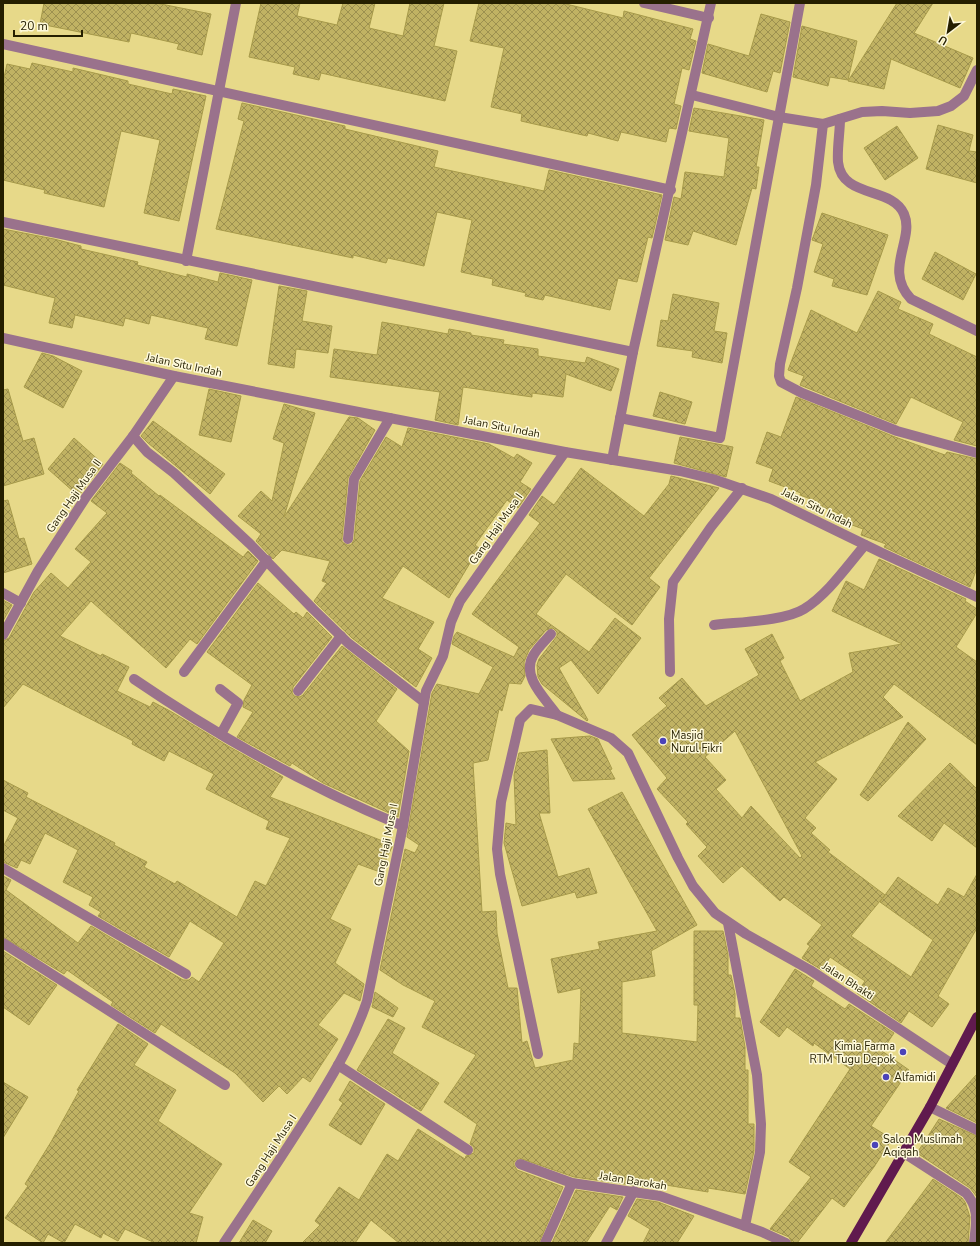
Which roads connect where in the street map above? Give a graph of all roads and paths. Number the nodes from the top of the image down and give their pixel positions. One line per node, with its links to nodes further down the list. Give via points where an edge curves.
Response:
1 (236, 3): 9 (street)
2 (644, 3): 5 (street)
3 (712, 3): 5 (street)
4 (800, 3): 11 (street)
5 (708, 18): 10 (street)
6 (3, 44): 9 (street)
7 (977, 70): 8 (street)
8 (974, 85): 12 (street, via 952,106 938,111 862,112)
9 (219, 91): 14 (street); 16 (street)
10 (692, 95): 11 (street); 14 (street)
11 (779, 117): 13 (street); 22 (street, via 720,438)
12 (840, 119): 13 (street); 17 (street, via 838,162 848,182 893,202 901,208 905,216 906,226 899,267 903,291 911,299)
13 (823, 124): 25 (street, via 816,185 780,364 781,382 897,431)
14 (671, 190): 19 (street)
15 (3, 222): 16 (street)
16 (186, 261): 19 (street)
17 (977, 331)
18 (3, 338): 20 (street, Jalan Situ Indah)
19 (633, 352): 22 (street)
20 (174, 376): 21 (street, Jalan Situ Indah); 23 (street, Gang Haji Musa II)
21 (390, 418): 24 (street, Jalan Situ Indah); 28 (street, via 354,479)
22 (620, 418): 26 (street)
23 (134, 436): 30 (street, via 147,452 174,473); 33 (street, Gang Haji Musa II, via 86,497 38,571)
24 (565, 452): 26 (street, Jalan Situ Indah); 43 (street, Gang Haji Musa I, via 460,601 450,622 443,656 426,691)
25 (977, 453)
26 (612, 460): 27 (street, Jalan Situ Indah, via 680,471)
27 (742, 488): 29 (street, Jalan Situ Indah, via 772,499); 39 (street, via 673,582 669,619)
28 (348, 539)
29 (865, 544): 32 (street, Jalan Situ Indah); 34 (street, via 821,595 803,609 778,617)
30 (267, 560): 37 (street); 38 (street)
31 (3, 593): 33 (street)
32 (977, 597)
33 (22, 603): 36 (street, Gang Haji Musa II)
34 (714, 626)
35 (551, 634): 44 (street, via 532,656 529,670 535,686)
36 (3, 635)
37 (341, 636): 42 (street); 43 (street)
38 (184, 672)
39 (670, 672)
40 (134, 679): 45 (street)
41 (220, 688): 45 (street, via 238,703)
42 (298, 691)
43 (424, 702): 46 (street, Gang Haji Musa I)
44 (557, 715): 48 (street, Jalan Bhakti, via 611,738 628,753 693,886 715,914); 52 (street, Jalan Bhakti, via 531,709 520,720 501,802 497,849)
45 (220, 734): 46 (street, via 311,786)
46 (403, 826): 54 (street, Gang Haji Musa I, via 367,1001 359,1025)
47 (3, 868): 50 (street)
48 (728, 923): 53 (street, Jalan Bhakti, via 810,970); 63 (street, via 757,1075 761,1124 760,1152)
49 (3, 944): 55 (street)
50 (186, 974)
51 (977, 1017): 53 (main road)
52 (538, 1054)
53 (952, 1064): 56 (main road)
54 (338, 1065): 58 (street); 64 (street, Gang Haji Musa I, via 302,1126)
55 (225, 1085)
56 (930, 1107): 57 (street); 59 (main road)
57 (977, 1130)
58 (468, 1150)
59 (904, 1153): 68 (main road); 69 (street, via 966,1193 974,1202)
60 (520, 1164): 61 (street, Jalan Barokah)
61 (572, 1183): 62 (street, Jalan Barokah); 65 (street)
62 (634, 1191): 63 (street, Jalan Barokah, via 660,1196); 66 (street)
63 (745, 1226): 67 (street, Jalan Barokah)
64 (224, 1243)
65 (545, 1243)
66 (606, 1243)
67 (786, 1243)
68 (851, 1243)
69 (974, 1243)

